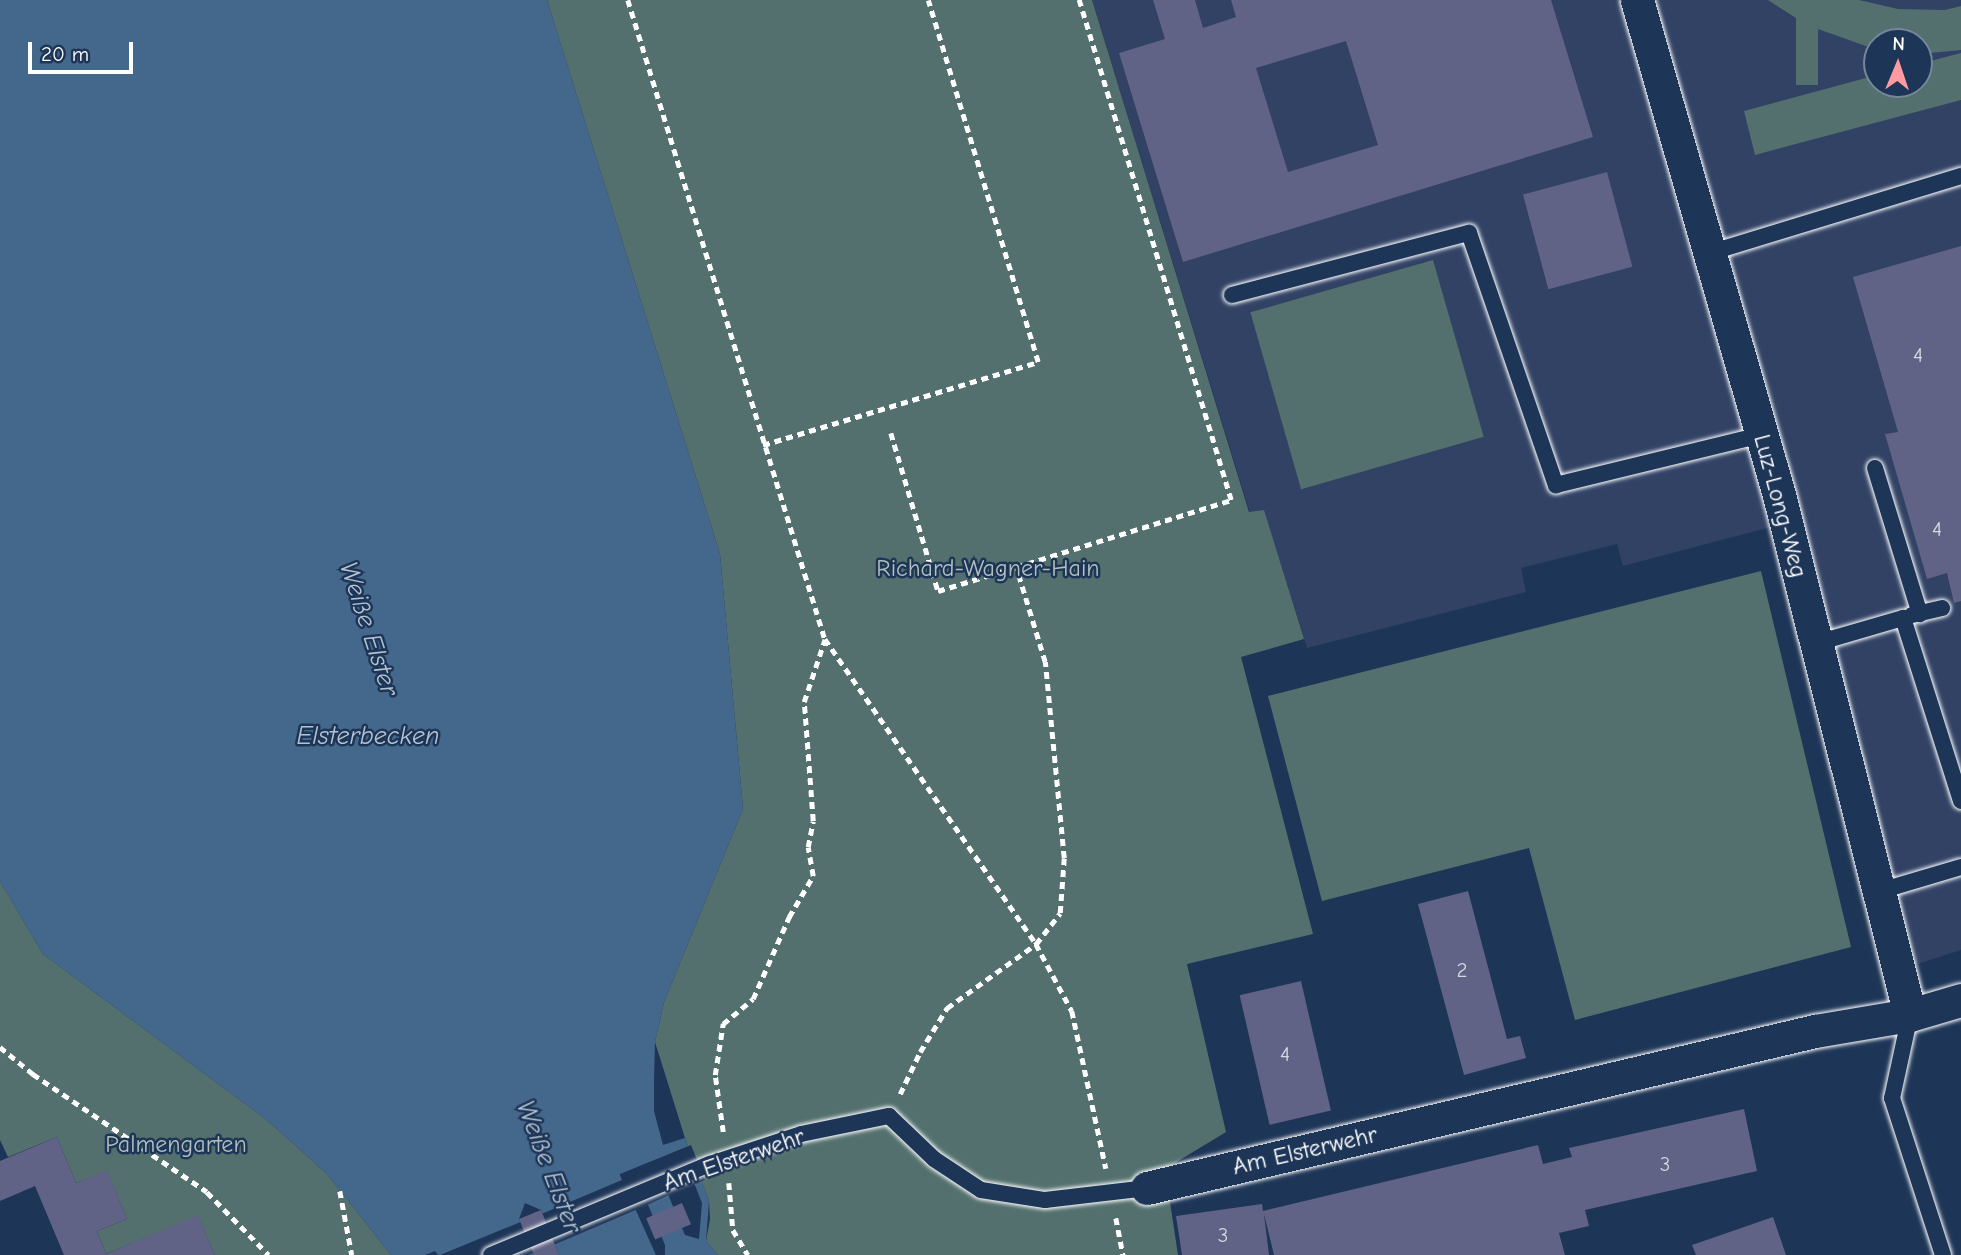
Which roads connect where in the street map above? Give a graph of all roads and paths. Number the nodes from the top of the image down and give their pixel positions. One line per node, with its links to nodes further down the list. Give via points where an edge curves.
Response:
1 (628, 0): 10 (path)
2 (928, 0): 10 (path, via 1038,362)
3 (1079, 0): 12 (path, via 1231,500)
4 (1637, 0): 6 (street, Luz-Long-Weg)
5 (1961, 176): 6 (lane)
6 (1709, 253): 9 (street, Luz-Long-Weg)
7 (1232, 295): 9 (lane, via 1469,233 1556,485)
8 (891, 433): 12 (path, via 938,591)
9 (1761, 435): 17 (street, Luz-Long-Weg)
10 (763, 445): 16 (path)
11 (1875, 468): 14 (lane)
12 (1016, 567): 21 (path, via 1045,662 1065,858 1060,913)
13 (1942, 608): 14 (lane)
14 (1920, 614): 15 (lane)
15 (1903, 618): 17 (lane); 18 (lane)
16 (825, 639): 21 (path); 26 (path, via 804,702 813,876 789,917 753,999 723,1024 715,1075)
17 (1816, 643): 20 (street, Luz-Long-Weg)
18 (1961, 801)
19 (1961, 867): 20 (lane)
20 (1880, 891): 23 (street, Luz-Long-Weg)
21 (1036, 944): 25 (path, via 947,1008); 29 (path, via 1072,1011)
22 (1961, 1000): 23 (street, Am Elsterwehr)
23 (1910, 1015): 27 (street, Am Elsterwehr, via 1815,1031); 35 (lane, via 1892,1098)
24 (0, 1047): 30 (path, via 207,1192)
25 (889, 1116): 26 (lane, Am Elsterwehr, via 801,1134); 29 (lane, Am Elsterwehr, via 934,1159 981,1190 1045,1200)
26 (727, 1159): 32 (lane, Am Elsterwehr); 33 (path, via 733,1230)
27 (1147, 1188): 29 (lane, Am Elsterwehr)
28 (341, 1191): 31 (path)
29 (1111, 1193): 34 (path)
30 (269, 1255)
31 (352, 1255)
32 (491, 1255)
33 (748, 1255)
34 (1123, 1255)
35 (1943, 1255)

